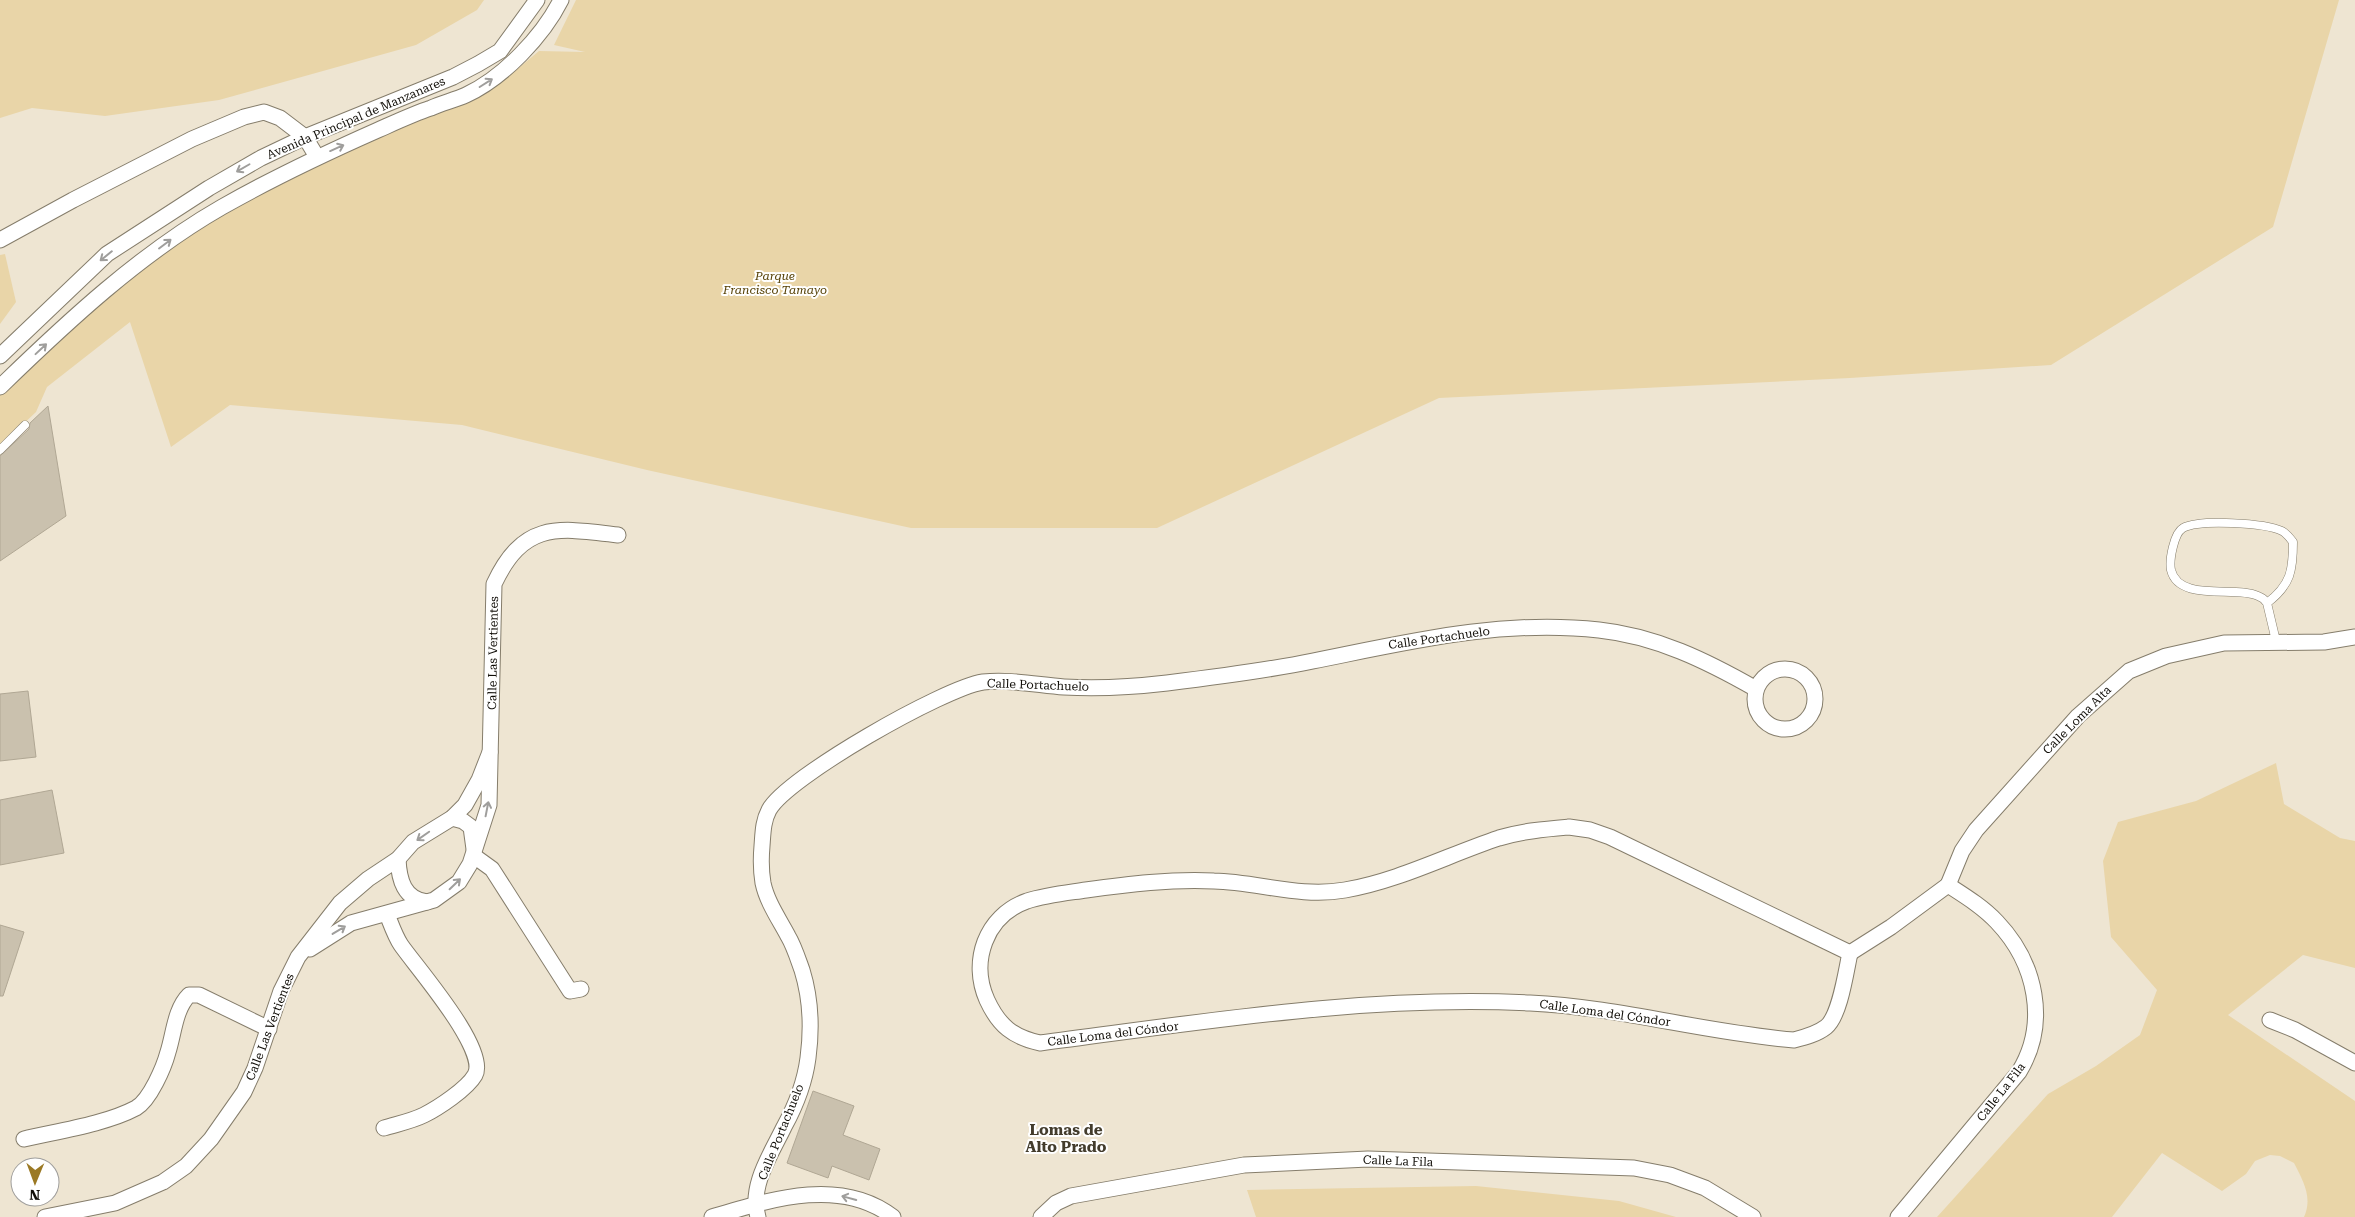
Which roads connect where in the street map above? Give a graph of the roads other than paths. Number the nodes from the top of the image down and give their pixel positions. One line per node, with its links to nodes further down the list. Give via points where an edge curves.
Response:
1 (537, 0): 3 (street, Avenida Principal de Manzanares, via 500,51 478,64)
2 (561, 0): 4 (street, Avenida Principal de Manzanares, one-way to 2, via 466,95 493,78 510,65 538,34)
3 (304, 137): 4 (street); 5 (street, via 280,118 264,112 244,117 192,139); 6 (street, Avenida Principal de Manzanares, one-way to 6, via 209,188 107,254)
4 (317, 157): 7 (street, Avenida Principal de Manzanares, one-way to 4, via 120,278 184,230)
5 (0, 240)
6 (0, 356)
7 (0, 388)
8 (25, 425): 9 (lane)
9 (0, 450)
10 (618, 535): 15 (street, Calle Las Vertientes, via 577,529 548,532 518,548 503,565 494,584 492,606)
11 (2267, 603): 11 (lane, via 2257,595 2192,589 2179,583 2171,570 2174,538 2182,528 2199,523 2262,526 2283,531 2293,542 2289,579 2281,592); 13 (lane)
12 (2355, 637): 13 (street, Calle Loma Alta, via 2324,642)
13 (2276, 641): 19 (street, Calle Loma Alta, via 2208,646 2166,656 2129,671 2078,716 1976,830 1962,851)
14 (1756, 689): 30 (street, Calle Portachuelo, via 1709,663 1661,643 1602,630 1520,627 1404,641 1310,662 1116,688 983,682 922,706 871,733 787,789 771,807 764,822 763,882 801,968 811,1019 808,1060 786,1124 762,1174)
15 (490, 752): 16 (street, Calle Las Vertientes, via 472,793); 17 (street, Calle Las Vertientes, one-way to 15, via 489,805)
16 (452, 818): 17 (street, via 471,827); 18 (street, Calle Las Vertientes, one-way to 18, via 422,835)
17 (474, 856): 20 (street, Calle Las Vertientes, one-way to 17, via 459,882); 24 (street, via 492,869 570,991)
18 (398, 859): 20 (street, via 400,878 407,892 412,898); 23 (street, Calle Las Vertientes, via 340,903)
19 (1948, 885): 22 (street); 36 (street, Calle La Fila, via 1992,918 2014,944 2036,1002 2034,1039 2019,1072)
20 (427, 902): 21 (street, Calle Las Vertientes)
21 (387, 914): 23 (street, Calle Las Vertientes, one-way to 21, via 351,923); 28 (street, via 400,944 469,1037 477,1062 476,1074 447,1100 423,1115)
22 (1850, 953): 22 (street, Calle Loma del Cóndor, via 1837,1008 1828,1026 1794,1040 1576,1006 1485,1001 1237,1016 1040,1043 1021,1039 997,1018 981,984 978,966 982,946 1007,913 1026,902 1051,895 1175,880 1216,881 1285,891 1345,890 1457,855 1499,838 1531,830 1570,826 1610,837)
23 (298, 957): 26 (street, Calle Las Vertientes, via 281,991)
24 (581, 989)
25 (2270, 1020): 27 (street)
26 (269, 1029): 29 (street, via 199,995 189,995 181,1003 168,1054 153,1088 137,1107 99,1121); 31 (street, Calle Las Vertientes, via 244,1092 211,1139 186,1166 163,1182 115,1203)
27 (2355, 1063)
28 (384, 1128)
29 (24, 1139)
30 (756, 1211): 32 (street); 33 (street, one-way to 30, via 865,1202 822,1194 800,1196)
31 (45, 1217)
32 (712, 1217)
33 (893, 1217)
34 (1041, 1217): 35 (street, Calle La Fila, via 1056,1203 1071,1196 1244,1165 1368,1159 1634,1168 1670,1175 1705,1188)
35 (1753, 1217)
36 (1898, 1217)

